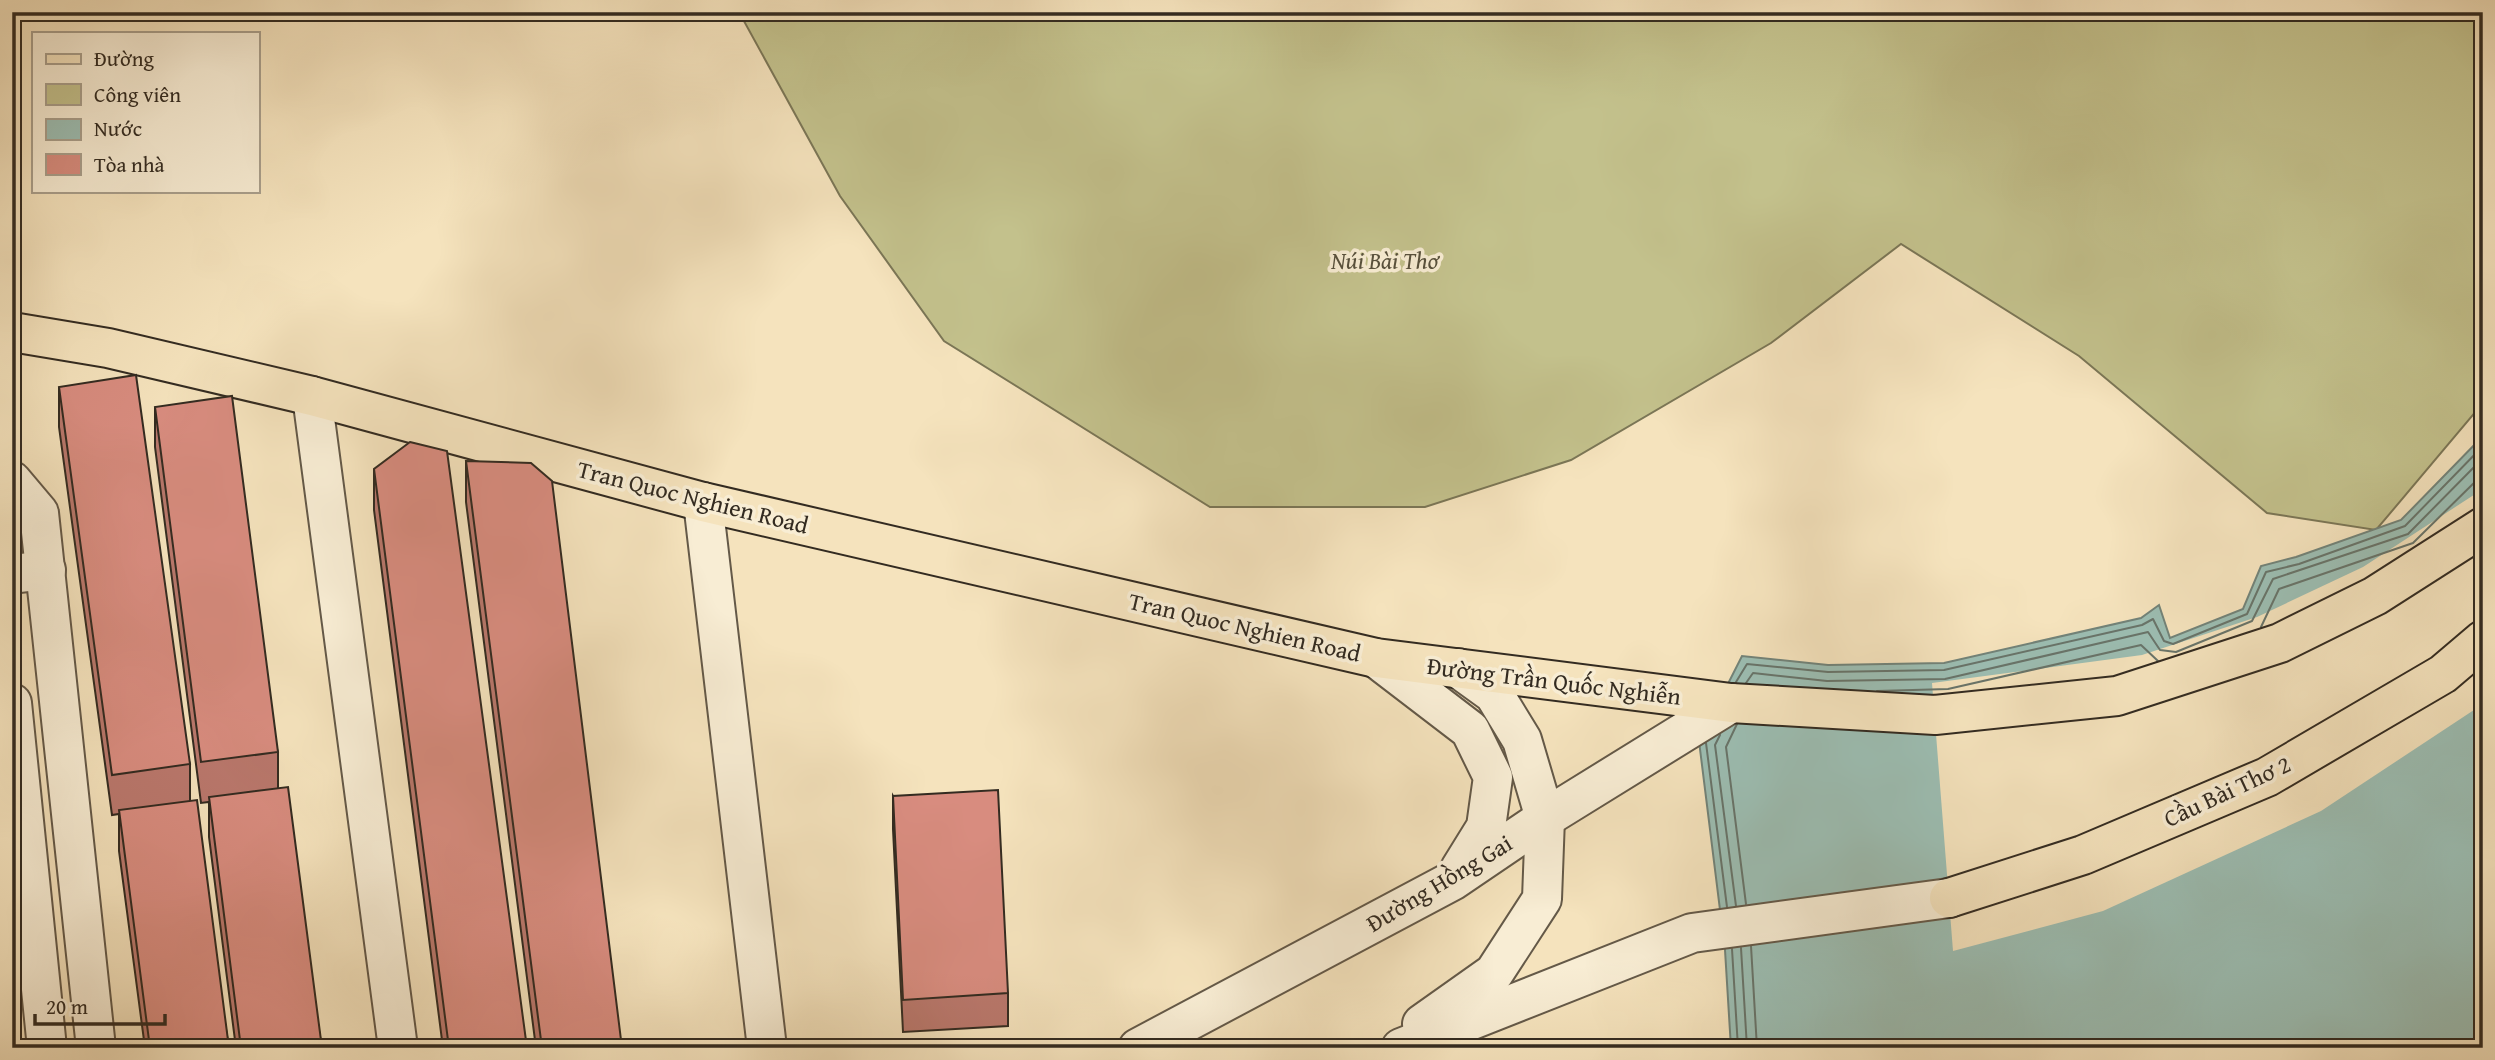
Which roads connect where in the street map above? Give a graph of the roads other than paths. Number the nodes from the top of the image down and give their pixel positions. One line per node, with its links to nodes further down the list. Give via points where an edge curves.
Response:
1 (12, 332): 2 (main road, Tran Quoc Nghien Road, via 108,348)
2 (312, 396): 4 (main road, Tran Quoc Nghien Road); 18 (street)
3 (12, 481): 5 (street)
4 (703, 502): 9 (main road, Tran Quoc Nghien Road); 19 (street)
5 (26, 515): 7 (street)
6 (2483, 527): 12 (main road, Đường Trần Quốc Nghiễn, via 2375,596 2280,643 2117,696 1935,715)
7 (29, 572): 17 (street)
8 (2483, 640): 15 (main road, Cầu Bài Thơ 2, via 2443,674 2267,777 2083,855)
9 (1376, 658): 10 (main road, Đường Trần Quốc Nghiễn); 14 (street, via 1470,730 1493,777 1486,827)
10 (1458, 668): 12 (main road, Đường Trần Quốc Nghiễn); 13 (street, via 1494,694 1522,740)
11 (12, 703): 16 (street)
12 (1731, 703): 13 (street, Đường Hồng Gai)
13 (1545, 818): 14 (street, Đường Hồng Gai); 21 (street, via 1542,900 1494,973)
14 (1452, 881): 20 (street, Đường Hồng Gai)
15 (1949, 898): 22 (street, via 1692,933)
16 (47, 1048)
17 (96, 1048)
18 (398, 1048)
19 (767, 1048)
20 (1138, 1048)
21 (1389, 1048)
22 (1401, 1048)

